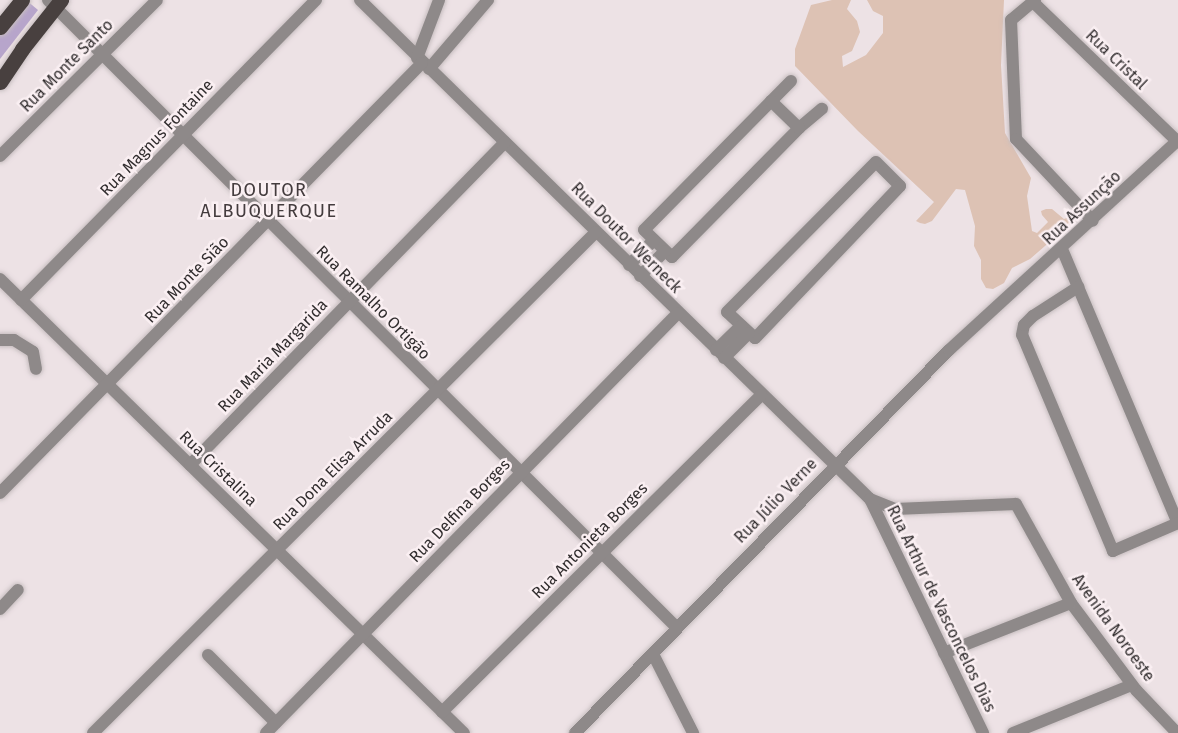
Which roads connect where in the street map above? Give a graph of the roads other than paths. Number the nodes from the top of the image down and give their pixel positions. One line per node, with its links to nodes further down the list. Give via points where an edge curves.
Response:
1 (22, 0): 9 (main road)
2 (157, 0): 10 (street, Rua Monte Santo)
3 (316, 0): 17 (street, Rua Magnus Fontaine)
4 (360, 0): 11 (street, Rua Doutor Werneck)
5 (439, 0): 11 (street)
6 (488, 0): 11 (street, Rua Monte Sião)
7 (1034, 1): 18 (street, Rua Cristal); 22 (street, via 1011,20 1016,139)
8 (55, 2): 10 (street, Rua Ramalho Ortigão); 13 (main road)
9 (0, 27)
10 (101, 56): 17 (street, Rua Ramalho Ortigão); 20 (street, Rua Monte Santo)
11 (423, 63): 19 (street, Rua Doutor Werneck); 21 (street, Rua Monte Sião)
12 (791, 81): 14 (street)
13 (0, 82)
14 (771, 101): 16 (street); 24 (street, via 644,230)
15 (822, 109): 16 (street)
16 (799, 128): 26 (street, via 672,256)
17 (182, 136): 21 (street, Rua Ramalho Ortigão); 32 (street, Rua Magnus Fontaine)
18 (1177, 141): 22 (street, Rua Assunção)
19 (505, 142): 23 (street, Rua Doutor Werneck); 33 (street, Rua Maria Margarida)
20 (0, 156)
21 (267, 221): 33 (street, Rua Ramalho Ortigão); 39 (street, Rua Monte Sião)
22 (1093, 221): 25 (street, Rua Assunção)
23 (596, 232): 27 (street, Rua Doutor Werneck); 40 (street, Rua Dona Elisa Arruda)
24 (654, 240): 26 (street); 27 (street)
25 (1062, 249): 30 (street); 31 (street, Rua Assunção)
26 (665, 250): 28 (street)
27 (629, 265): 28 (street, Rua Doutor Werneck)
28 (640, 276): 34 (street, Rua Doutor Werneck)
29 (0, 279): 32 (street, Rua Cristalina)
30 (1078, 287): 30 (street, via 1178,523 1113,551 1022,335 1024,325 1033,316)
31 (1007, 299): 43 (street, Rua Júlio Verne, via 949,350)
32 (21, 300): 39 (street, Rua Cristalina)
33 (349, 302): 40 (street, Rua Ramalho Ortigão); 42 (street, Rua Maria Margarida)
34 (678, 313): 37 (street, Rua Doutor Werneck); 44 (street, Rua Delfina Borges)
35 (745, 329): 35 (street, via 755,338 900,186 876,162 727,312); 37 (street)
36 (0, 340): 38 (street, via 14,340 33,352)
37 (720, 354): 41 (street, Rua Doutor Werneck)
38 (36, 369)
39 (108, 385): 42 (street, Rua Cristalina); 45 (street, Rua Monte Sião)
40 (437, 390): 44 (street, Rua Ramalho Ortigão); 47 (street, Rua Dona Elisa Arruda)
41 (761, 395): 43 (street, Rua Doutor Werneck); 48 (street, Rua Antonieta Borges)
42 (190, 465): 47 (street, Rua Cristalina)
43 (834, 465): 46 (street, Rua Doutor Werneck); 52 (street, Rua Júlio Verne)
44 (521, 473): 48 (street, Rua Ramalho Ortigão); 53 (street, Rua Delfina Borges)
45 (0, 493)
46 (870, 499): 50 (street, Avenida Noroeste, via 895,509 1016,504); 54 (street, Rua Arthur de Vasconcelos Dias)
47 (277, 550): 53 (street, Rua Cristalina); 60 (street, Rua Dona Elisa Arruda)
48 (601, 553): 52 (street, Rua Ramalho Ortigão); 58 (street, Rua Antonieta Borges)
49 (18, 590): 51 (street)
50 (1071, 603): 54 (street); 57 (street, Avenida Noroeste)
51 (0, 609)
52 (676, 628): 55 (street, Rua Júlio Verne)
53 (363, 634): 58 (street, Rua Cristalina); 59 (street, Rua Delfina Borges)
54 (944, 653): 65 (street, Rua Arthur de Vasconcelos Dias)
55 (653, 654): 63 (street, Rua Júlio Verne); 64 (street)
56 (208, 655): 59 (street)
57 (1132, 685): 66 (street); 67 (street, Avenida Noroeste)
58 (442, 712): 62 (street, Rua Cristalina)
59 (276, 723): 61 (street, Rua Delfina Borges)
60 (93, 733)
61 (266, 733)
62 (464, 733)
63 (575, 733)
64 (693, 733)
65 (983, 733)
66 (1013, 733)
67 (1177, 733)

